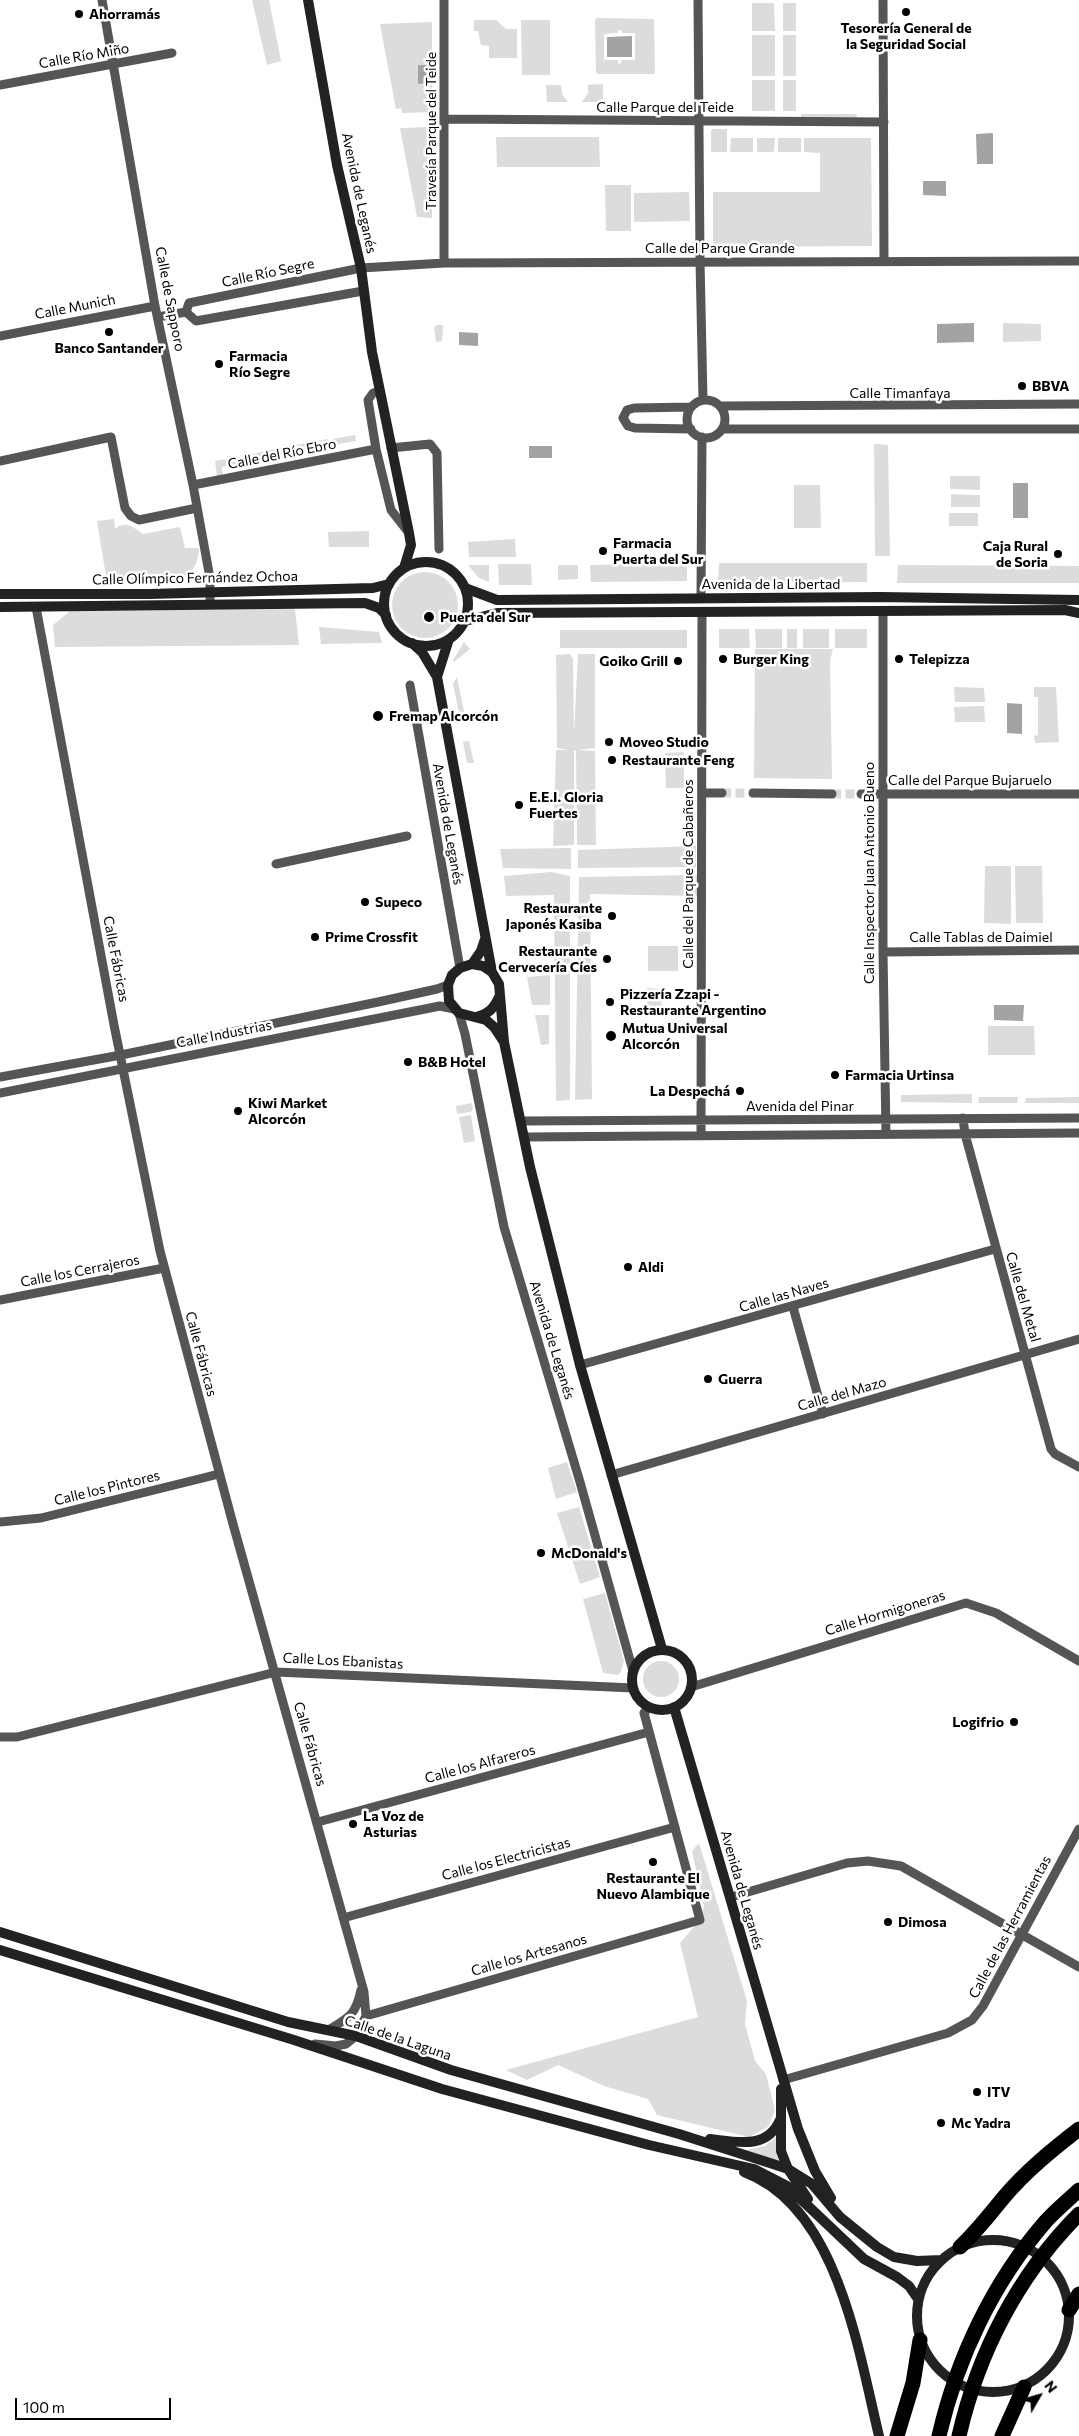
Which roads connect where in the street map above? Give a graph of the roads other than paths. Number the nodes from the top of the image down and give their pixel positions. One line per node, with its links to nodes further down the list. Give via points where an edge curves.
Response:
1 (102, 0): 7 (street, Calle de Sapporo)
2 (308, 0): 16 (street, Avenida de Leganés, via 337,165)
3 (444, 0): 9 (street, Travesía Parque del Teide)
4 (698, 0): 10 (street)
5 (883, 0): 11 (street)
6 (172, 53): 7 (street, Calle Río Miño)
7 (115, 64): 8 (street, Calle Río Miño); 18 (street, Calle de Sapporo)
8 (0, 85)
9 (445, 119): 10 (street, Calle Parque del Teide); 15 (street, Travesía Parque del Teide)
10 (699, 121): 11 (street, Calle Parque del Teide); 12 (street)
11 (884, 122): 13 (street)
12 (700, 261): 13 (street, Calle del Parque Grande); 15 (street, Calle del Parque Grande); 23 (street)
13 (884, 261): 14 (street, Calle del Parque Grande)
14 (1079, 261)
15 (444, 263): 16 (street, Calle del Parque Grande)
16 (361, 268): 17 (street, Avenida de Leganés); 19 (street, Calle Río Segre, via 189,303)
17 (363, 291): 19 (street, Calle Río Segre, via 196,321); 22 (street, Avenida de Leganés)
18 (155, 306): 20 (street, Calle de Sapporo); 21 (street, Calle Munich)
19 (186, 312): 20 (street, Calle Río Segre)
20 (158, 317): 34 (street, Calle de Sapporo)
21 (0, 336)
22 (380, 391): 31 (street, Avenida de Leganés); 32 (street, Avenida de Leganés, via 373,393 368,400)
23 (703, 400): 25 (street); 26 (street)
24 (1079, 404): 25 (street, Calle Timanfaya)
25 (721, 406): 27 (street, via 725,414)
26 (692, 407): 29 (street, via 688,414); 29 (street, via 634,408 627,410 623,418 628,426 635,428)
27 (722, 429): 28 (street); 30 (street, via 709,438)
28 (1079, 429)
29 (691, 430): 30 (street)
30 (702, 437): 45 (street)
31 (391, 448): 36 (street, Avenida de Leganés); 38 (street, via 430,444 437,453)
32 (376, 449): 34 (street, Calle del Río Ebro); 36 (street, Avenida de Leganés, via 391,510)
33 (0, 461): 35 (street, via 111,437 125,508 131,516 139,520)
34 (193, 485): 35 (street, Calle de Sapporo)
35 (197, 508): 43 (street, Calle de Sapporo)
36 (409, 533): 37 (street, Avenida de Leganés)
37 (411, 544): 39 (street); 40 (street, Avenida de Leganés)
38 (439, 549)
39 (427, 561): 40 (street); 42 (street, via 450,568)
40 (404, 568): 41 (street)
41 (389, 584): 43 (street, Calle Olímpico Fernández Ochoa, via 373,588); 53 (street, via 385,599)
42 (466, 588): 45 (street, Avenida de la Libertad, via 497,600); 54 (street, via 468,610)
43 (210, 591): 44 (street, Calle Olímpico Fernández Ochoa); 47 (street, Calle de Sapporo)
44 (0, 594)
45 (702, 598): 46 (street, Avenida de la Libertad)
46 (1079, 600)
47 (210, 604): 49 (street, Calle Olímpico Fernández Ochoa); 53 (street, Calle Olímpico Fernández Ochoa, via 365,603)
48 (0, 607): 49 (street, Calle Olímpico Fernández Ochoa)
49 (36, 607): 79 (street, Calle Fábricas)
50 (883, 611): 51 (street, Avenida de la Libertad); 52 (street, Avenida de la Libertad); 64 (street, Calle Inspector Juan Antonio Bueno)
51 (702, 612): 54 (street, Avenida de la Libertad, via 497,613); 59 (street, Calle del Parque de Cabañeros)
52 (1079, 612)
53 (386, 615): 56 (street, via 399,636)
54 (465, 621): 55 (street)
55 (449, 639): 56 (street, via 437,645); 57 (street, Avenida de Leganés)
56 (412, 644): 57 (street, Avenida de Leganés, via 422,652)
57 (437, 677): 68 (street, Avenida de Leganés)
58 (410, 685): 72 (street, Avenida de Leganés)
59 (702, 793): 60 (street); 86 (street, Calle del Parque de Cabañeros)
60 (722, 793)
61 (754, 793): 62 (street)
62 (832, 794)
63 (861, 794): 64 (street, Calle del Parque Bujaruelo)
64 (883, 794): 65 (street, Calle del Parque Bujaruelo); 70 (street, Calle Inspector Juan Antonio Bueno)
65 (1079, 794)
66 (407, 836): 67 (street)
67 (276, 864)
68 (485, 937): 71 (street); 73 (street, Avenida de Leganés)
69 (1079, 950): 70 (street, Calle Tablas de Daimiel)
70 (883, 952): 85 (street, Calle Inspector Juan Antonio Bueno)
71 (472, 964): 72 (street); 73 (street)
72 (460, 968): 74 (street)
73 (492, 972): 75 (street, via 499,984)
74 (448, 984): 76 (street, via 447,993); 79 (street, Calle Industrias, via 378,1002)
75 (499, 997): 77 (street, via 494,1008 484,1015); 78 (street, Avenida de Leganés)
76 (456, 1011): 77 (street); 80 (street, Calle Industrias, via 440,1006); 107 (street, Avenida de Leganés, via 466,1034 504,1227)
77 (472, 1017): 78 (street, Avenida de Leganés, via 486,1020)
78 (504, 1042): 87 (street, Avenida de Leganés)
79 (121, 1055): 80 (street, Calle Fábricas); 81 (street, Calle Industrias)
80 (125, 1068): 82 (street, Calle Industrias); 94 (street, Calle Fábricas)
81 (0, 1077)
82 (0, 1093)
83 (963, 1118): 84 (street, Avenida del Pinar); 85 (street, Avenida del Pinar); 90 (street, Calle del Metal)
84 (1079, 1118)
85 (886, 1119): 86 (street, Avenida del Pinar); 89 (street, Calle Inspector Juan Antonio Bueno)
86 (702, 1120): 87 (street, Avenida del Pinar); 91 (street, Calle del Parque de Cabañeros)
87 (521, 1121): 92 (street, Avenida de Leganés)
88 (1079, 1133): 90 (street, Avenida del Pinar)
89 (886, 1134): 90 (street, Avenida del Pinar); 91 (street, Avenida del Pinar)
90 (964, 1134): 93 (street, Calle del Metal)
91 (702, 1136): 92 (street, Avenida del Pinar)
92 (525, 1137): 99 (street, Avenida de Leganés)
93 (995, 1249): 96 (street, Calle las Naves); 98 (street, Calle del Metal)
94 (164, 1268): 95 (street, Calle los Cerrajeros); 102 (street, Calle Fábricas)
95 (0, 1300)
96 (793, 1307): 99 (street, Calle las Naves); 100 (street)
97 (1079, 1339): 98 (street, Calle del Mazo)
98 (1025, 1356): 100 (street, Calle del Mazo); 101 (street, Calle del Metal, via 1051,1449)
99 (580, 1365): 103 (street, Avenida de Leganés)
100 (823, 1414): 103 (street, Calle del Mazo)
101 (1079, 1467)
102 (220, 1474): 104 (street, Calle los Pintores, via 41,1518); 108 (street, Calle Fábricas)
103 (611, 1475): 105 (street, Avenida de Leganés)
104 (0, 1522)
105 (662, 1649): 107 (street, via 641,1658); 109 (street, via 682,1658 688,1666)
106 (1079, 1661): 109 (street, Calle Hormigoneras, via 996,1613 966,1602)
107 (633, 1671): 110 (street)
108 (276, 1672): 110 (street, Calle Los Ebanistas); 114 (street, Calle Los Ebanistas, via 17,1737); 115 (street, Calle Fábricas)
109 (691, 1687): 112 (street, via 682,1702)
110 (633, 1688): 111 (street, via 638,1698)
111 (649, 1707): 112 (street, via 659,1710); 113 (street, via 644,1713)
112 (674, 1707): 118 (street, Avenida de Leganés)
113 (649, 1732): 115 (street, Calle los Alfareros); 116 (street)
114 (0, 1737)
115 (318, 1822): 119 (street, Calle Fábricas)
116 (675, 1827): 119 (street, Calle los Electricistas); 125 (street, Calle los Artesanos, via 700,1920)
117 (1079, 1829): 121 (street, Calle de las Herramientas)
118 (731, 1897): 121 (street, via 847,1863 868,1861 900,1866); 129 (street, Avenida de Leganés)
119 (343, 1918): 124 (street, Calle Fábricas)
120 (0, 1932): 126 (street, Calle de la Laguna, via 288,2022)
121 (1020, 1935): 123 (street); 129 (street, Calle de las Herramientas, via 983,2006 972,2020 961,2027)
122 (0, 1950): 128 (street)
123 (1079, 1967)
124 (362, 1984): 125 (street, Calle Fábricas); 126 (street, via 355,2011)
125 (366, 2016): 127 (street)
126 (330, 2029): 127 (street, Calle de la Laguna)
127 (356, 2036): 128 (street, via 346,2044 336,2046); 132 (street, Calle de la Laguna, via 451,2070)
128 (298, 2042): 133 (street, via 452,2092)
129 (783, 2080): 130 (street, Avenida de Leganés); 137 (street, Avenida de Leganés, via 815,2171 844,2216)
130 (783, 2112): 132 (street, via 776,2128 757,2142 746,2144); 134 (street, Avenida de Leganés, via 781,2151)
131 (1079, 2129): 139 (highway, via 1043,2156)
132 (679, 2134): 134 (street, Calle de la Laguna)
133 (712, 2160): 138 (street, via 754,2169 774,2178 787,2186); 146 (street, via 763,2182 780,2194 812,2228 837,2280)
134 (788, 2169): 137 (street, Calle de la Laguna, via 812,2184 840,2217); 138 (street, Avenida de Leganés)
135 (1079, 2190): 148 (highway, via 1046,2221 1010,2269 985,2311 944,2412)
136 (1079, 2214): 149 (highway, via 1060,2233 1000,2320 982,2363)
137 (862, 2236): 140 (street, via 894,2257 917,2261)
138 (841, 2238): 142 (street, via 864,2259 909,2286)
139 (960, 2247): 140 (street); 143 (street, via 989,2240 1018,2244 1043,2259 1061,2282)
140 (941, 2260): 142 (street, via 927,2278)
141 (1079, 2294): 143 (highway)
142 (918, 2299): 144 (street)
143 (1069, 2310): 145 (street, via 1068,2332 1060,2353 1047,2370)
144 (920, 2340): 145 (street, via 932,2362 951,2380 974,2390 999,2393); 147 (highway, via 913,2383)
145 (1024, 2386): 150 (highway)
146 (879, 2436)
147 (897, 2436)
148 (939, 2436)
149 (959, 2436)
150 (1002, 2436)

